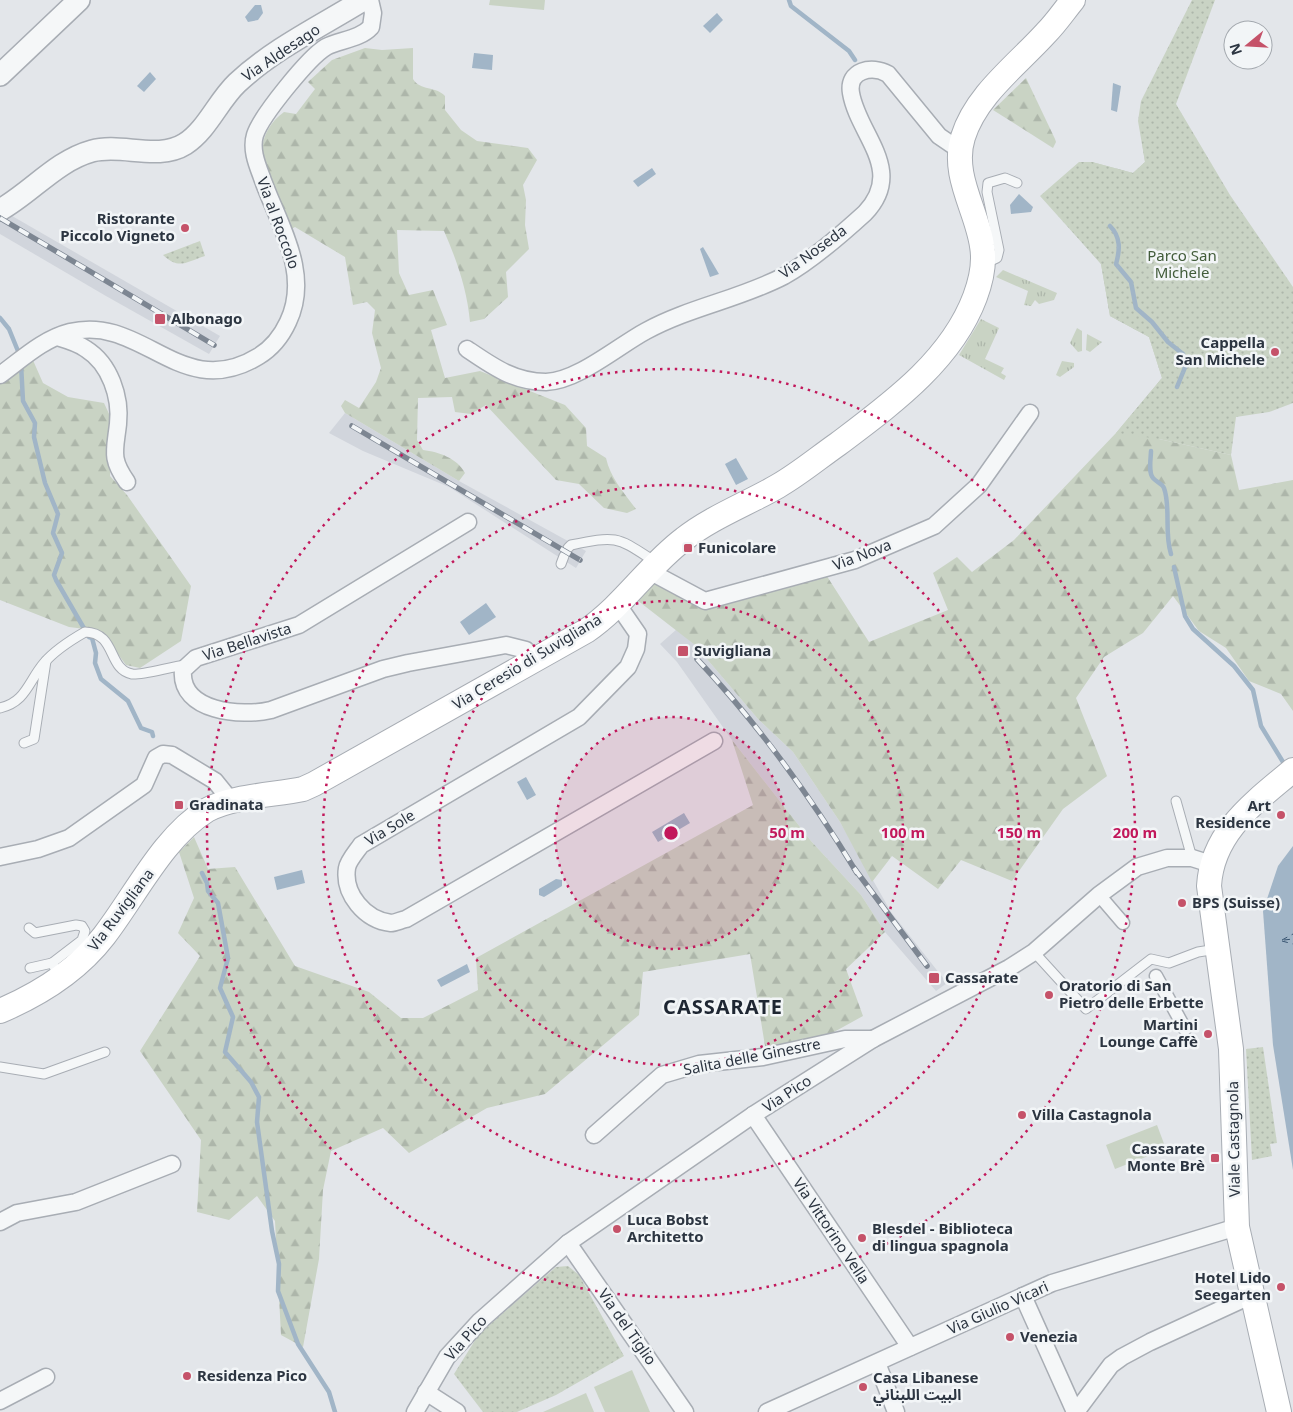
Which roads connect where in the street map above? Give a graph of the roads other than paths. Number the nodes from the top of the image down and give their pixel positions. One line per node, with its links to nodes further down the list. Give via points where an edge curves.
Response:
1 (79, 0): 5 (street)
2 (363, 0): 8 (street, Via Aldesago, via 245,76 186,144 162,150 94,150 74,157)
3 (370, 0): 10 (street, Via al Roccolo, via 373,13 371,27 315,56 270,110 255,135 257,164 292,252 297,278 296,303 291,316 270,348 230,368 210,370 180,364 107,331 81,330)
4 (1074, 0): 6 (main road, Via Ceresio di Suvigliana, via 974,110)
5 (0, 75)
6 (961, 151): 9 (main road, Via Ceresio di Suvigliana, via 964,185 980,233); 11 (street, Via Noseda, via 938,136 888,74 872,69 860,71 853,78 851,94 877,152 881,170 879,187 865,213 795,269 773,281 666,320 556,381 525,380 512,376 499,371)
7 (1017, 183): 9 (lane, via 1005,178 988,183 999,250 997,258)
8 (0, 210)
9 (983, 264): 17 (main road, Via Ceresio di Suvigliana, via 975,298 958,328 942,352 906,390 795,476 696,530)
10 (57, 337): 12 (street, Via al Roccolo); 14 (street, via 88,350 112,381 119,410 114,457)
11 (467, 348)
12 (7, 370)
13 (1030, 413): 17 (street, Via Nova, via 979,484 934,526 855,560 705,601)
14 (127, 482)
15 (468, 522): 21 (street, Via Bellavista, via 300,626 196,658)
16 (565, 556): 17 (lane, via 598,540 617,539)
17 (653, 567): 18 (main road, Via Ceresio di Suvigliana)
18 (618, 604): 20 (main road, Via Ceresio di Suvigliana, via 586,631); 23 (street, Via Sole, via 638,634 628,667 579,717 361,845 347,867 349,888 355,903 377,918 392,923 406,919)
19 (46, 660): 21 (lane, via 76,637 92,632 102,638 124,672 134,675); 22 (lane, via 22,698); 24 (lane, via 34,739)
20 (535, 660): 21 (street, Via Bellavista, via 526,650 506,646 408,663 255,713 201,703 184,684); 27 (main road, Via Ceresio di Suvigliana, via 314,784)
21 (186, 665)
22 (0, 708)
23 (714, 741)
24 (24, 743)
25 (1293, 770): 30 (main road, Viale Castagnola, via 1231,828)
26 (1176, 801): 30 (lane)
27 (232, 802): 28 (main road, Via Ceresio di Suvigliana, via 209,809); 29 (street, via 215,781 172,755 163,754 156,758 144,785 69,838)
28 (182, 830): 37 (main road, Via Ruvigliana, via 104,936 79,963)
29 (0, 857)
30 (1202, 861): 31 (street, Via Pico, via 1167,858 1137,867); 34 (main road, Viale Castagnola)
31 (1098, 896): 32 (street); 35 (street, Via Pico)
32 (1122, 923)
33 (29, 928): 37 (lane, via 35,933 82,926 85,931 82,940)
34 (1217, 949): 35 (lane, via 1169,963 1151,959 1086,1009); 48 (main road, Viale Castagnola, via 1231,1049)
35 (1034, 952): 41 (street, Via Pico)
36 (30, 968): 37 (lane)
37 (56, 971): 39 (main road, Via Ruvigliana, via 36,994)
38 (1156, 976): 40 (street)
39 (0, 1011)
40 (1185, 1030)
41 (872, 1039): 44 (street, Via Pico); 45 (street, Salita delle Ginestre, via 845,1039 764,1057 699,1064 662,1075)
42 (105, 1052): 43 (lane, via 44,1074)
43 (0, 1067)
44 (753, 1115): 49 (street, Via Pico); 52 (street, Via Vittorino Vella)
45 (594, 1135)
46 (172, 1164): 47 (street, via 76,1202 17,1213)
47 (0, 1222)
48 (1237, 1227): 50 (main road, Viale Castagnola); 51 (street, Via Giulio Vicari, via 1052,1283)
49 (568, 1243): 55 (street, Via Pico, via 480,1321 447,1358); 59 (street, Via del Tiglio)
50 (1252, 1295): 62 (street, via 1122,1358 1111,1366); 63 (main road, Viale Castagnola)
51 (1023, 1296): 52 (street, Via Giulio Vicari); 62 (street)
52 (910, 1347): 53 (street, Via Giulio Vicari)
53 (877, 1362): 60 (street, Via Giulio Vicari); 61 (street)
54 (46, 1377): 56 (street)
55 (426, 1392): 57 (street, Via Pico); 58 (street)
56 (0, 1401)
57 (415, 1412)
58 (457, 1412)
59 (685, 1412)
60 (767, 1412)
61 (896, 1412)
62 (1076, 1412)
63 (1279, 1412)

